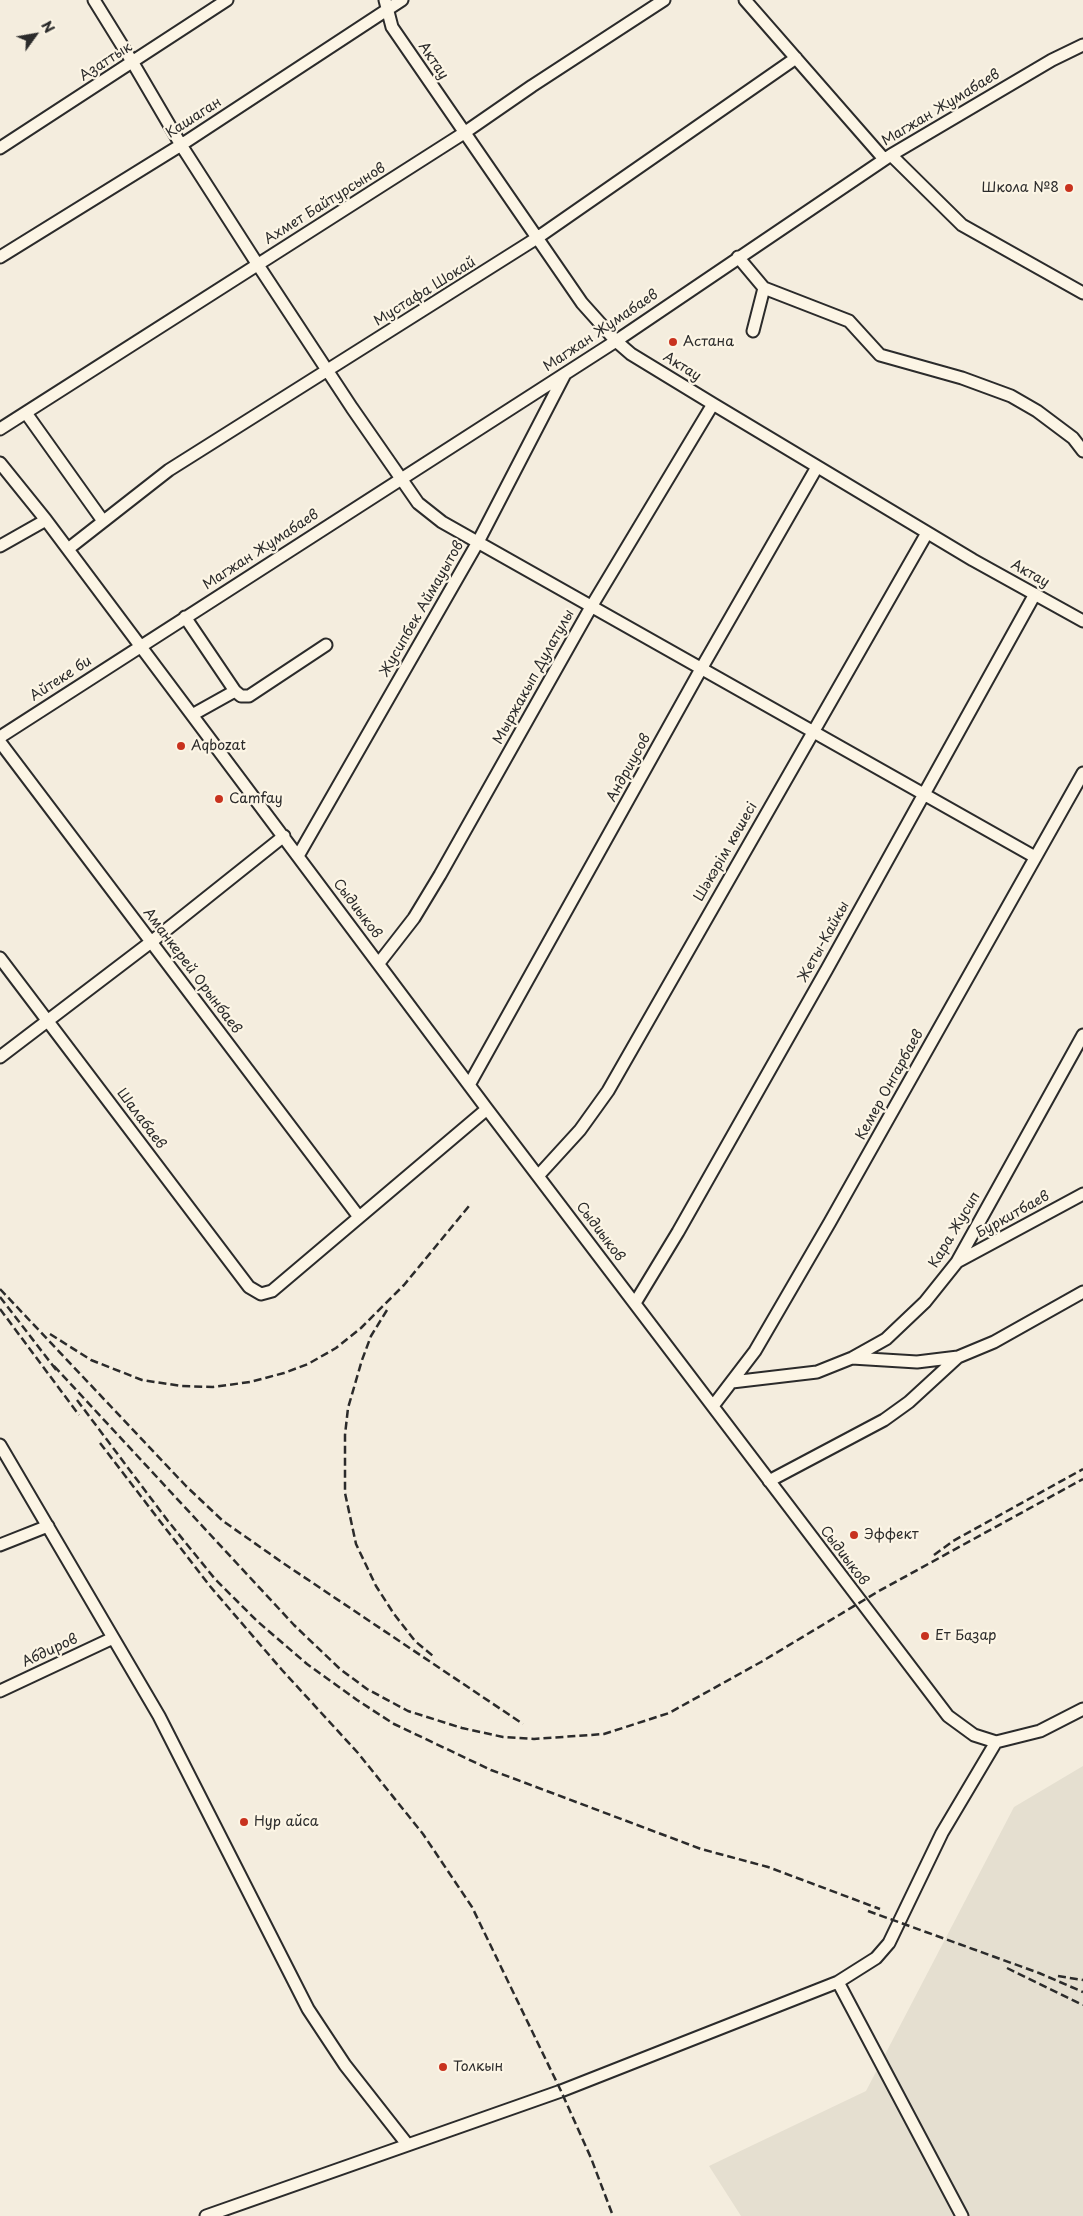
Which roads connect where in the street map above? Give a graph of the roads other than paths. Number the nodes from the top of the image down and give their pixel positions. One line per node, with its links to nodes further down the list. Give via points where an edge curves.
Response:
1 (94, 0): 9 (street)
2 (227, 0): 9 (street, Азаттык)
3 (402, 0): 6 (street, Кашаган)
4 (664, 0): 10 (street, Ахмет Байтурсынов)
5 (745, 0): 8 (street)
6 (386, 5): 10 (street, Актау, via 392,27); 11 (street, Кашаган)
7 (1083, 45): 13 (street, Магжан Жумабаев)
8 (796, 58): 13 (street); 14 (street, Мустафа Шокай)
9 (134, 62): 11 (street); 12 (street, Азаттык)
10 (464, 134): 14 (street, Актау); 17 (street, Ахмет Байтурсынов)
11 (181, 145): 15 (street, Кашаган); 17 (street)
12 (0, 148)
13 (888, 157): 16 (street, Магжан Жумабаев); 19 (street, via 962,225)
14 (537, 238): 21 (street, Актау, via 582,303); 22 (street, Мустафа Шокай)
15 (0, 257)
16 (738, 257): 18 (street); 21 (street, Магжан Жумабаев)
17 (258, 265): 22 (street); 25 (street, Ахмет Байтурсынов)
18 (764, 288): 20 (street); 27 (street, via 849,321 880,355 962,378 1011,396 1073,438)
19 (1083, 293)
20 (752, 331)
21 (616, 341): 23 (street, Магжан Жумабаев); 24 (street, Актау)
22 (328, 371): 30 (street); 32 (street, Мустафа Шокай, via 169,470)
23 (566, 373): 30 (street, Магжан Жумабаев); 34 (street, Жусипбек Аймауытов)
24 (713, 404): 29 (street, Актау); 38 (street, Мыржакып Дулатулы)
25 (26, 413): 26 (street, Ахмет Байтурсынов); 32 (street)
26 (0, 429)
27 (1083, 451)
28 (0, 464): 31 (street, Сыдиыков)
29 (817, 467): 33 (street, Актау); 43 (street, Андриусов)
30 (401, 479): 34 (street, via 418,503 442,522); 39 (street, Магжан Жумабаев)
31 (46, 520): 35 (street); 36 (street, Сыдиыков)
32 (103, 521): 36 (street, Мустафа Шокай)
33 (927, 533): 37 (street, Актау); 46 (street, Шәкәрім көшесі)
34 (478, 542): 38 (street); 52 (street, Жусипбек Аймауытов)
35 (0, 546)
36 (68, 549): 42 (street, Сыдиыков)
37 (1036, 594): 40 (street, Актау); 50 (street, Жеты-Кайкы)
38 (591, 607): 43 (street); 56 (street, Мыржакып Дулатулы, via 440,875 414,918)
39 (185, 617): 42 (street, Магжан Жумабаев); 44 (street)
40 (1083, 621)
41 (326, 645): 44 (street, via 249,696 241,696)
42 (139, 647): 45 (street, Сыдиыков); 47 (street, Айтеке би)
43 (701, 669): 46 (street); 60 (street, Андриусов)
44 (235, 691): 45 (street)
45 (192, 715): 51 (street, Сыдиыков)
46 (812, 732): 50 (street); 62 (street, Шәкәрім көшесі, via 608,1091 580,1130)
47 (0, 737)
48 (0, 742): 54 (street, Аманкерей Орынбаев)
49 (1083, 773): 53 (street, Кемер Онгарбаев)
50 (924, 794): 53 (street); 67 (street, Жеты-Кайкы)
51 (284, 836): 52 (street, Сыдиыков); 54 (street)
52 (298, 856): 56 (street, Сыдиыков)
53 (1035, 858): 70 (street, Кемер Онгарбаев, via 830,1222 755,1351)
54 (151, 942): 57 (street); 64 (street, Аманкерей Орынбаев)
55 (0, 958): 57 (street, Шалабаев)
56 (379, 963): 60 (street, Сыдиыков)
57 (48, 1021): 59 (street); 64 (street, Шалабаев, via 249,1287 261,1294 272,1291)
58 (1083, 1034): 65 (street, Кара Жусип)
59 (0, 1057)
60 (469, 1084): 61 (street, Сыдиыков)
61 (487, 1109): 62 (street, Сыдиыков); 64 (street)
62 (538, 1176): 67 (street, Сыдиыков)
63 (1083, 1194): 65 (street, Буркитбаев)
64 (359, 1217)
65 (956, 1262): 69 (street, Кара Жусип, via 925,1302 886,1339)
66 (1083, 1292): 68 (street, via 994,1342)
67 (635, 1303): 71 (street, Сыдиыков)
68 (958, 1357): 69 (street, via 917,1362); 73 (street, via 909,1402 884,1420)
69 (852, 1358): 70 (street, Кара Жусип, via 816,1372)
70 (732, 1382): 71 (street, Кемер Онгарбаев)
71 (713, 1406): 73 (street, Сыдиыков)
72 (0, 1445): 74 (street)
73 (770, 1481): 79 (street, Сыдиыков, via 948,1716 974,1735)
74 (48, 1526): 75 (street); 76 (street)
75 (0, 1545)
76 (113, 1638): 77 (street, Абдиров); 81 (street, via 159,1716 308,2009 345,2065)
77 (0, 1691)
78 (1083, 1709): 79 (street, via 1040,1731)
79 (996, 1742): 80 (street, via 942,1833 890,1943 876,1958)
80 (838, 1982): 81 (street, via 561,2091); 83 (street)
81 (408, 2144): 82 (street)
82 (206, 2216)
83 (962, 2216)

